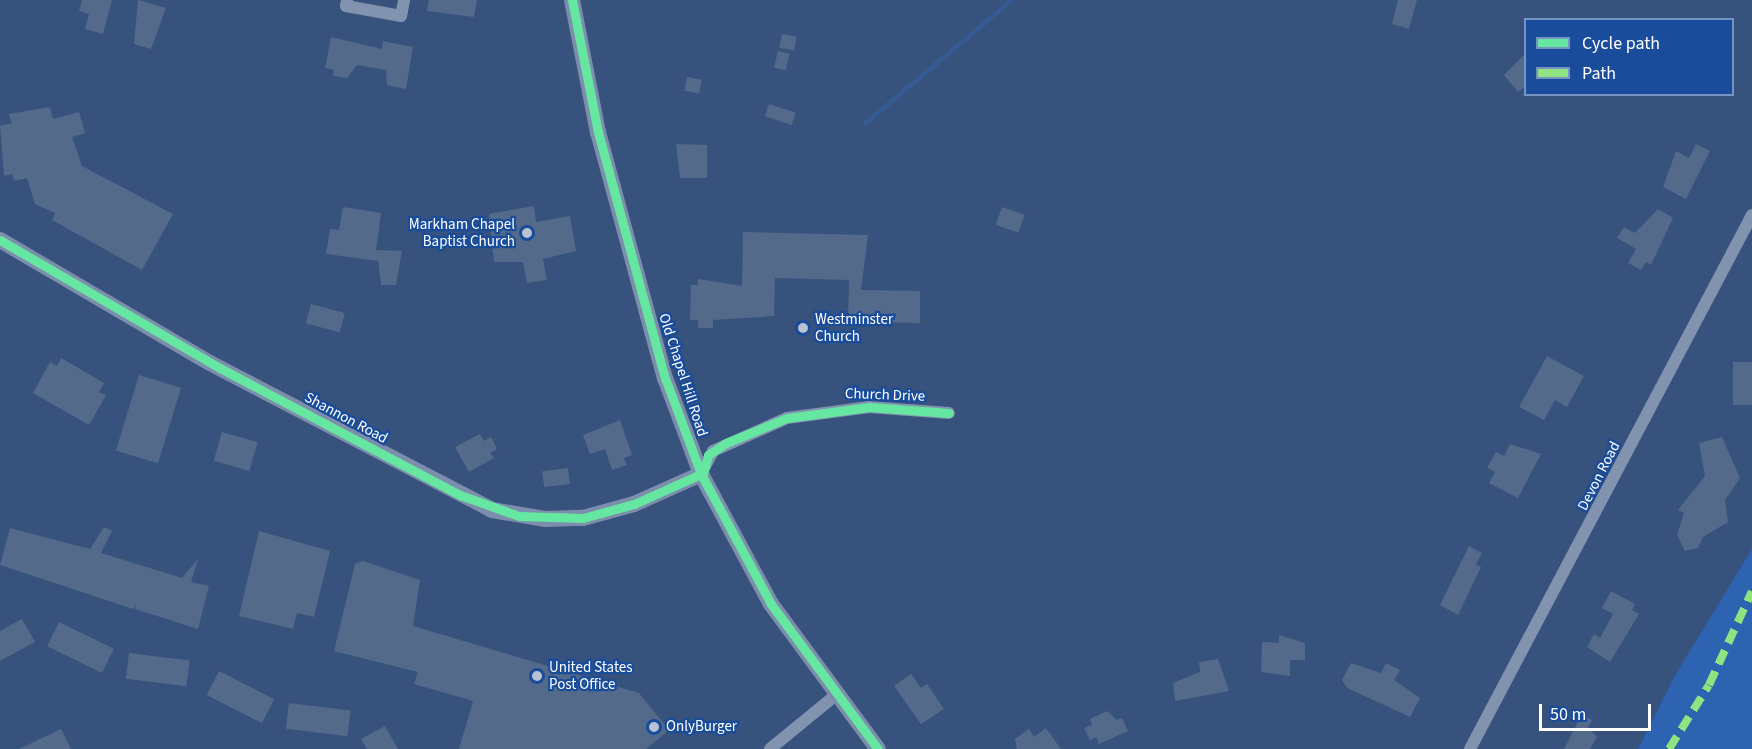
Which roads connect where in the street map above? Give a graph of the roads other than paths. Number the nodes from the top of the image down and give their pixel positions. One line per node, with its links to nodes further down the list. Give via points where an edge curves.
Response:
1 (347, 0): 2 (street, via 346,6 401,16)
2 (404, 0)
3 (572, 0): 7 (street, Old Chapel Hill Road, via 595,121 666,378)
4 (1752, 215): 11 (street, Devon Road)
5 (0, 240): 7 (street, Shannon Road, via 220,368 492,510 545,519 583,518 634,504)
6 (949, 413): 7 (street, Church Drive, via 840,408 787,418 713,451)
7 (701, 474): 8 (street, Old Chapel Hill Road, via 766,595)
8 (837, 694): 9 (street); 10 (street, Old Chapel Hill Road)
9 (770, 749)
10 (878, 749)
11 (1470, 749)

